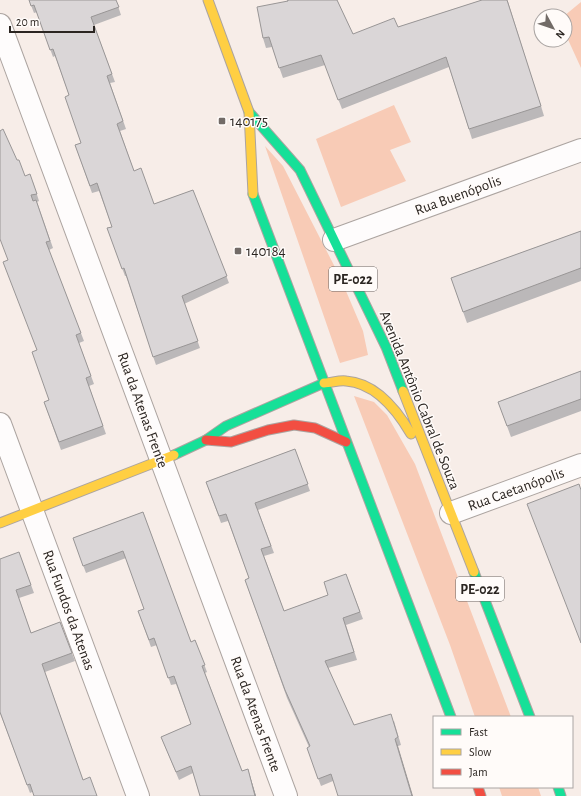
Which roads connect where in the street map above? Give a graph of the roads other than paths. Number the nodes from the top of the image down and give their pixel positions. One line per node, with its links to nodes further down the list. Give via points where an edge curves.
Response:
1 (208, 0): 3 (main road, Avenida Antônio Cabral de Souza / PE-022)
2 (0, 25): 10 (street, Rua da Atenas Frente)
3 (249, 112): 5 (main road, Avenida Antônio Cabral de Souza / PE-022, via 300,170); 6 (main road, Avenida Antônio Cabral de Souza / PE-022, via 253,197)
4 (581, 150): 5 (street, Rua Buenópolis)
5 (334, 240): 11 (main road, Avenida Antônio Cabral de Souza / PE-022, via 386,347)
6 (324, 383): 8 (main road, via 226,426); 9 (main road, Avenida Antônio Cabral de Souza / PE-022); 11 (main road, via 345,381 375,391 398,412)
7 (0, 424): 13 (street, Rua Fundos da Atenas)
8 (206, 440): 9 (main road, via 231,442 294,425 315,428); 10 (main road)
9 (346, 442): 16 (main road, Avenida Antônio Cabral de Souza / PE-022)
10 (162, 460): 13 (main road); 19 (street, Rua da Atenas Frente)
11 (431, 461): 14 (main road, Avenida Antônio Cabral de Souza / PE-022)
12 (581, 465): 14 (street, Rua Caetanópolis)
13 (32, 511): 15 (main road); 18 (street, Rua Fundos da Atenas)
14 (451, 513): 17 (main road, Avenida Antônio Cabral de Souza / PE-022)
15 (0, 523)
16 (451, 716)
17 (530, 716)
18 (138, 796)
19 (286, 796)

